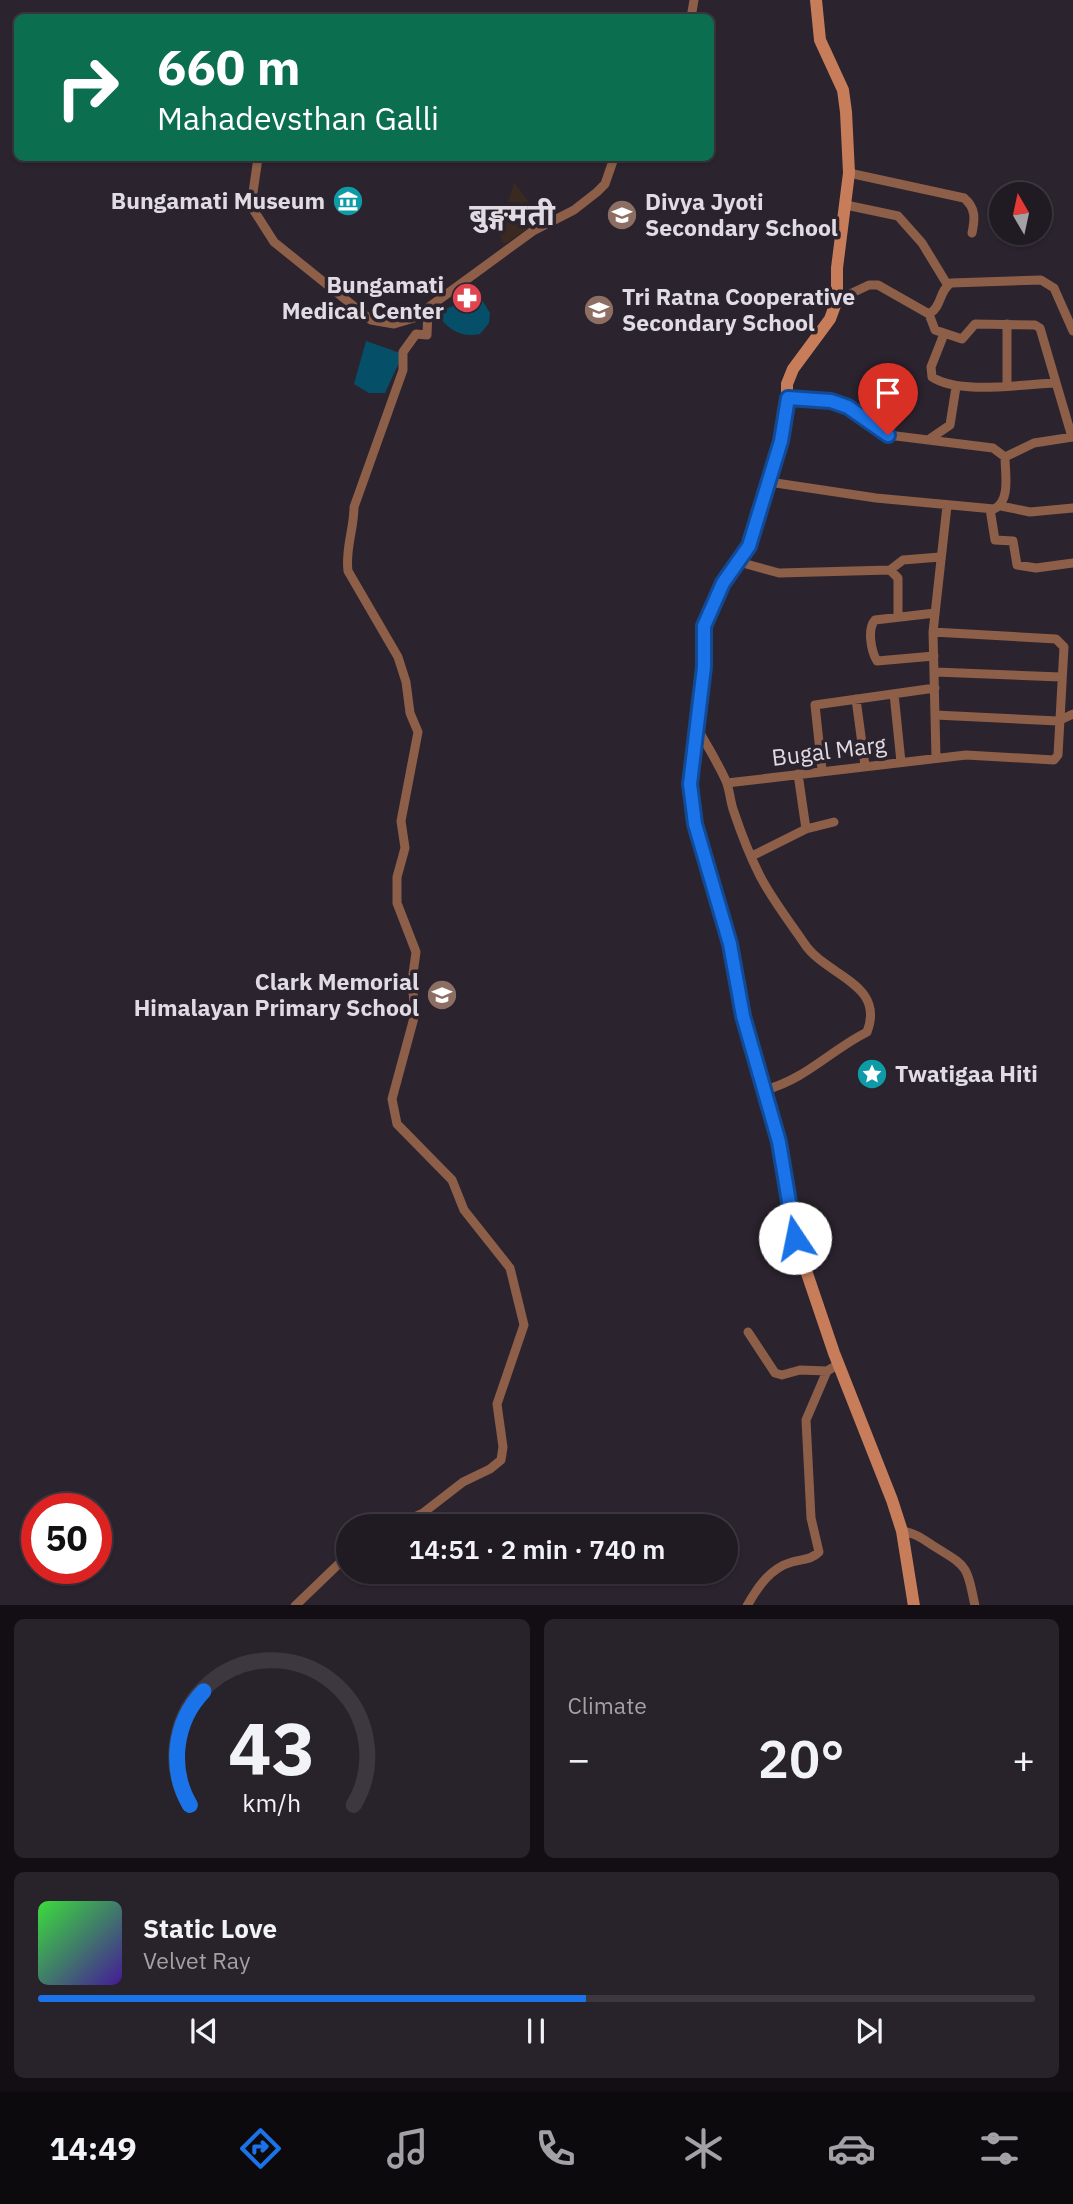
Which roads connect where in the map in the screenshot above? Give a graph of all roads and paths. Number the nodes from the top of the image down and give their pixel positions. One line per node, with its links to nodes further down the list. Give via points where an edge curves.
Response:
1 (816, 0): 4 (main road, via 820,40 843,90)
2 (258, 161): 9 (street, via 251,206 274,242 371,320 394,324)
3 (613, 161): 9 (street, via 605,184 575,210 533,231)
4 (849, 173): 5 (main road); 6 (street, via 964,198 975,217)
5 (846, 205): 7 (street, via 898,216 922,243); 8 (main road)
6 (972, 233)
7 (947, 284): 10 (street); 12 (street, via 1041,280 1054,289)
8 (837, 300): 10 (street, via 878,285); 17 (main road, via 831,319 793,369)
9 (428, 309): 56 (street, via 427,335 416,334 403,352 403,370 354,508 347,561 398,657 418,732 401,821 405,848 397,877 397,903 416,952 412,981 415,1014 392,1100 397,1124 452,1180 464,1210 510,1268 523,1325 497,1404 501,1460)
10 (929, 314): 13 (street, via 932,326)
11 (1007, 324): 13 (street, via 975,324 962,338); 14 (street, via 1040,328); 15 (street)
12 (1073, 331)
13 (944, 334): 16 (street, via 931,373 938,381)
14 (1056, 383): 15 (street); 18 (street)
15 (1007, 385): 16 (street)
16 (956, 387): 19 (street, via 950,425)
17 (788, 398): 19 (street, via 831,401 848,407 888,435); 21 (main road)
18 (1072, 437): 20 (street, via 1034,443)
19 (929, 439): 20 (street, via 993,448)
20 (1004, 457): 23 (street, via 1006,487)
21 (769, 482): 22 (street); 27 (main road, via 749,546)
22 (947, 506): 25 (street); 26 (street)
23 (1001, 506): 24 (street, via 1030,512); 25 (street)
24 (1073, 508)
25 (989, 509): 28 (street, via 995,540 1013,541 1017,565 1036,568)
26 (940, 557): 29 (street, via 903,560); 30 (street)
27 (739, 562): 29 (street, via 779,573); 42 (main road, via 723,583 704,626)
28 (1073, 563)
29 (890, 570): 31 (street, via 898,579)
30 (935, 613): 31 (street); 32 (street)
31 (898, 617): 33 (street, via 871,623 877,661)
32 (933, 632): 33 (street); 35 (street, Bugal Marg, via 1056,639 1064,647)
33 (934, 656): 34 (street)
34 (935, 672): 35 (street); 36 (street)
35 (1061, 677): 41 (street, Bugal Marg)
36 (934, 688): 37 (street); 40 (street)
37 (894, 694): 38 (street); 44 (street)
38 (856, 699): 45 (street); 46 (street, via 815,705)
39 (1073, 714): 41 (street)
40 (935, 715): 41 (street); 43 (street)
41 (1058, 721): 43 (street, Bugal Marg, via 1054,760 966,755)
42 (697, 728): 48 (street); 52 (main road, via 690,784 695,824)
43 (936, 758): 44 (street, Bugal Marg)
44 (901, 762): 45 (street, Bugal Marg)
45 (865, 766): 46 (street, Bugal Marg)
46 (822, 771): 47 (street, Bugal Marg)
47 (798, 774): 48 (street, Bugal Marg); 50 (street)
48 (727, 783): 51 (street)
49 (834, 822): 50 (street)
50 (806, 829): 51 (street)
51 (752, 856): 52 (street, via 810,951 865,995 873,1017 867,1032 809,1073)
52 (765, 1090): 54 (main road, via 795,1238)
53 (748, 1332): 55 (street, via 775,1373)
54 (837, 1359): 55 (street); 57 (main road)
55 (827, 1371): 60 (street, via 806,1420 811,1518 819,1552 789,1562 765,1578)
56 (421, 1514)
57 (902, 1531): 61 (main road); 62 (street, via 919,1534 956,1557 970,1581)
58 (336, 1566): 59 (street)
59 (295, 1605)
60 (747, 1605)
61 (914, 1605)
62 (975, 1605)

